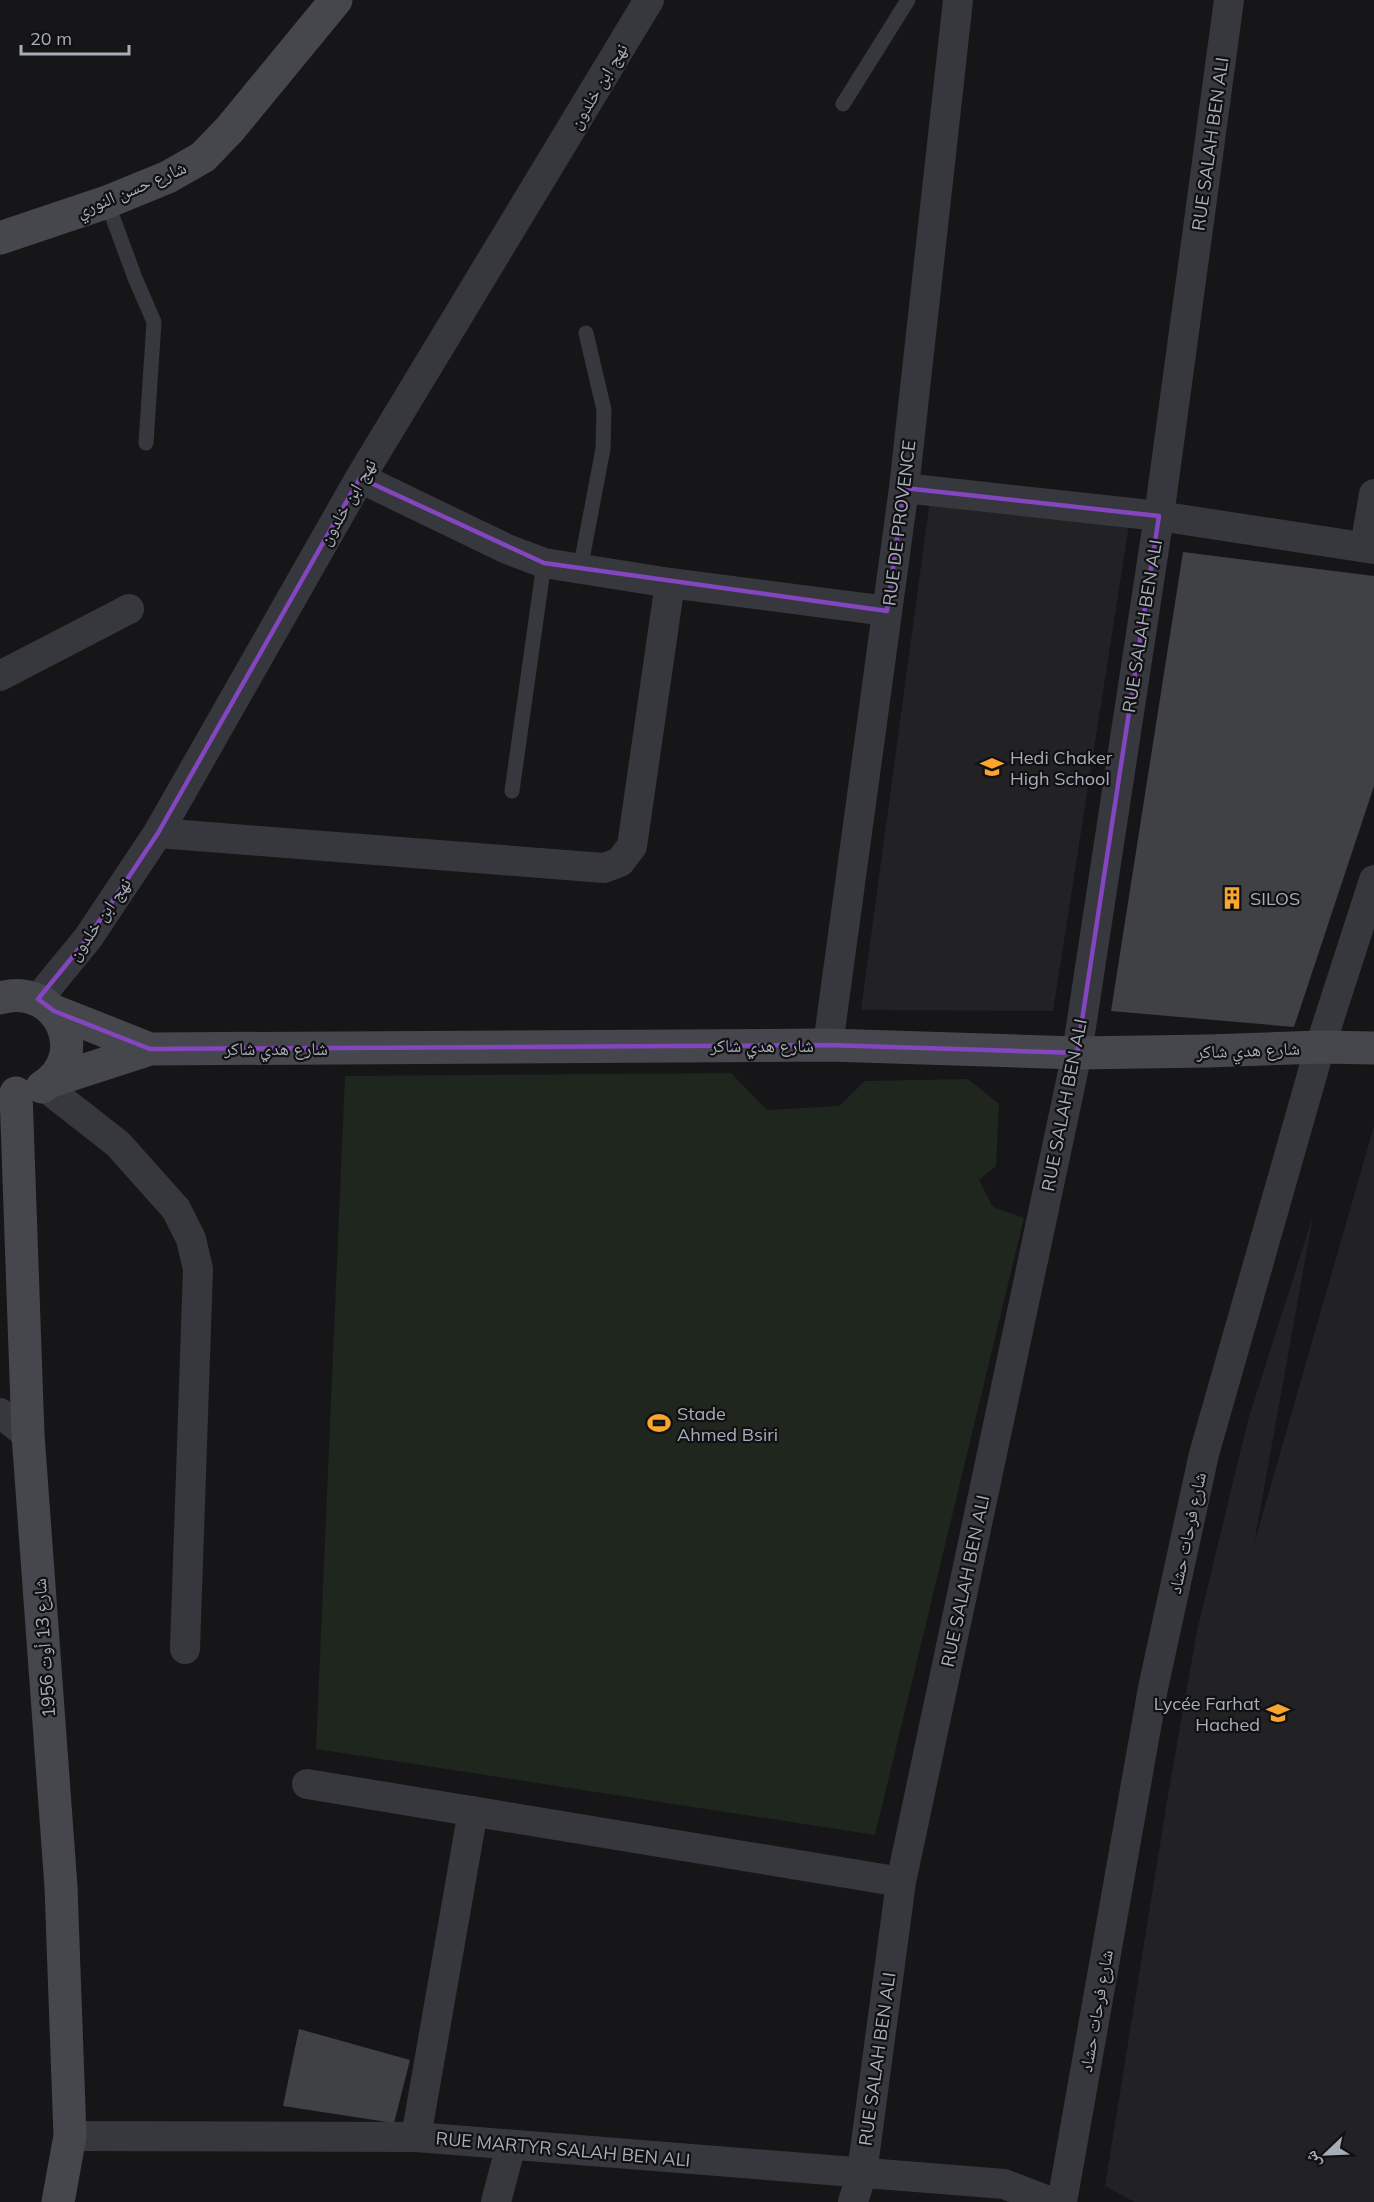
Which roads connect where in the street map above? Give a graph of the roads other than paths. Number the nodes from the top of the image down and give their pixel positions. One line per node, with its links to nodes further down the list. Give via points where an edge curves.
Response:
1 (336, 0): 7 (street, شارع حسن النوري, via 202,158)
2 (650, 0): 11 (street, نهج ابن خلدون)
3 (908, 0): 6 (lane)
4 (957, 0): 12 (street, RUE DE PROVENCE)
5 (1229, 0): 14 (street, RUE SALAH BEN ALI)
6 (843, 104)
7 (107, 202): 8 (street, شارع حسن النوري); 10 (lane, via 154,322)
8 (0, 238)
9 (586, 333): 17 (lane, via 604,410 603,449)
10 (146, 443)
11 (360, 478): 16 (street); 23 (street, نهج ابن خلدون)
12 (904, 488): 14 (street); 20 (street, RUE DE PROVENCE)
13 (1374, 494): 15 (street)
14 (1159, 516): 15 (street); 31 (street, RUE SALAH BEN ALI)
15 (1370, 548)
16 (544, 563): 17 (street); 22 (lane)
17 (580, 570): 18 (street)
18 (670, 583): 20 (street); 23 (street, via 632,846 620,862 604,868)
19 (129, 609): 21 (street)
20 (887, 611): 27 (street, RUE DE PROVENCE)
21 (0, 676)
22 (512, 791)
23 (158, 833): 26 (street, نهج ابن خلدون)
24 (1374, 880): 28 (street, شارع فرحات حشاد)
25 (0, 997): 26 (street, via 20,995)
26 (46, 1005): 30 (street); 32 (street, via 64,1027 67,1046 62,1065)
27 (828, 1044): 30 (street, شارع هدي شاكر); 31 (street, شارع هدي شاكر)
28 (1320, 1047): 29 (street, شارع هدي شاكر); 31 (street, شارع هدي شاكر); 47 (street, شارع فرحات حشاد, via 1199,1477 1153,1688)
29 (1374, 1048)
30 (150, 1049): 32 (street)
31 (1077, 1053): 38 (street, RUE SALAH BEN ALI)
32 (28, 1087): 34 (street, شارع 13 أوت 1956); 35 (street, via 118,1144 176,1209 191,1239 198,1269)
33 (0, 1413): 34 (street)
34 (28, 1435): 39 (street, شارع 13 أوت 1956, via 61,1887)
35 (184, 1649)
36 (307, 1784): 37 (street)
37 (473, 1811): 38 (street); 40 (street)
38 (901, 1882): 42 (street, RUE SALAH BEN ALI)
39 (70, 2136): 40 (street, RUE MARTYR SALAH BEN ALI); 43 (street, شارع 13 أوت 1956)
40 (416, 2137): 41 (street, RUE MARTYR SALAH BEN ALI)
41 (511, 2145): 42 (street, RUE MARTYR SALAH BEN ALI); 44 (street)
42 (862, 2173): 45 (street, RUE SALAH BEN ALI); 46 (street, RUE MARTYR SALAH BEN ALI, via 1004,2184)
43 (58, 2202)
44 (496, 2202)
45 (853, 2202)
46 (1051, 2202)
47 (1062, 2202)

